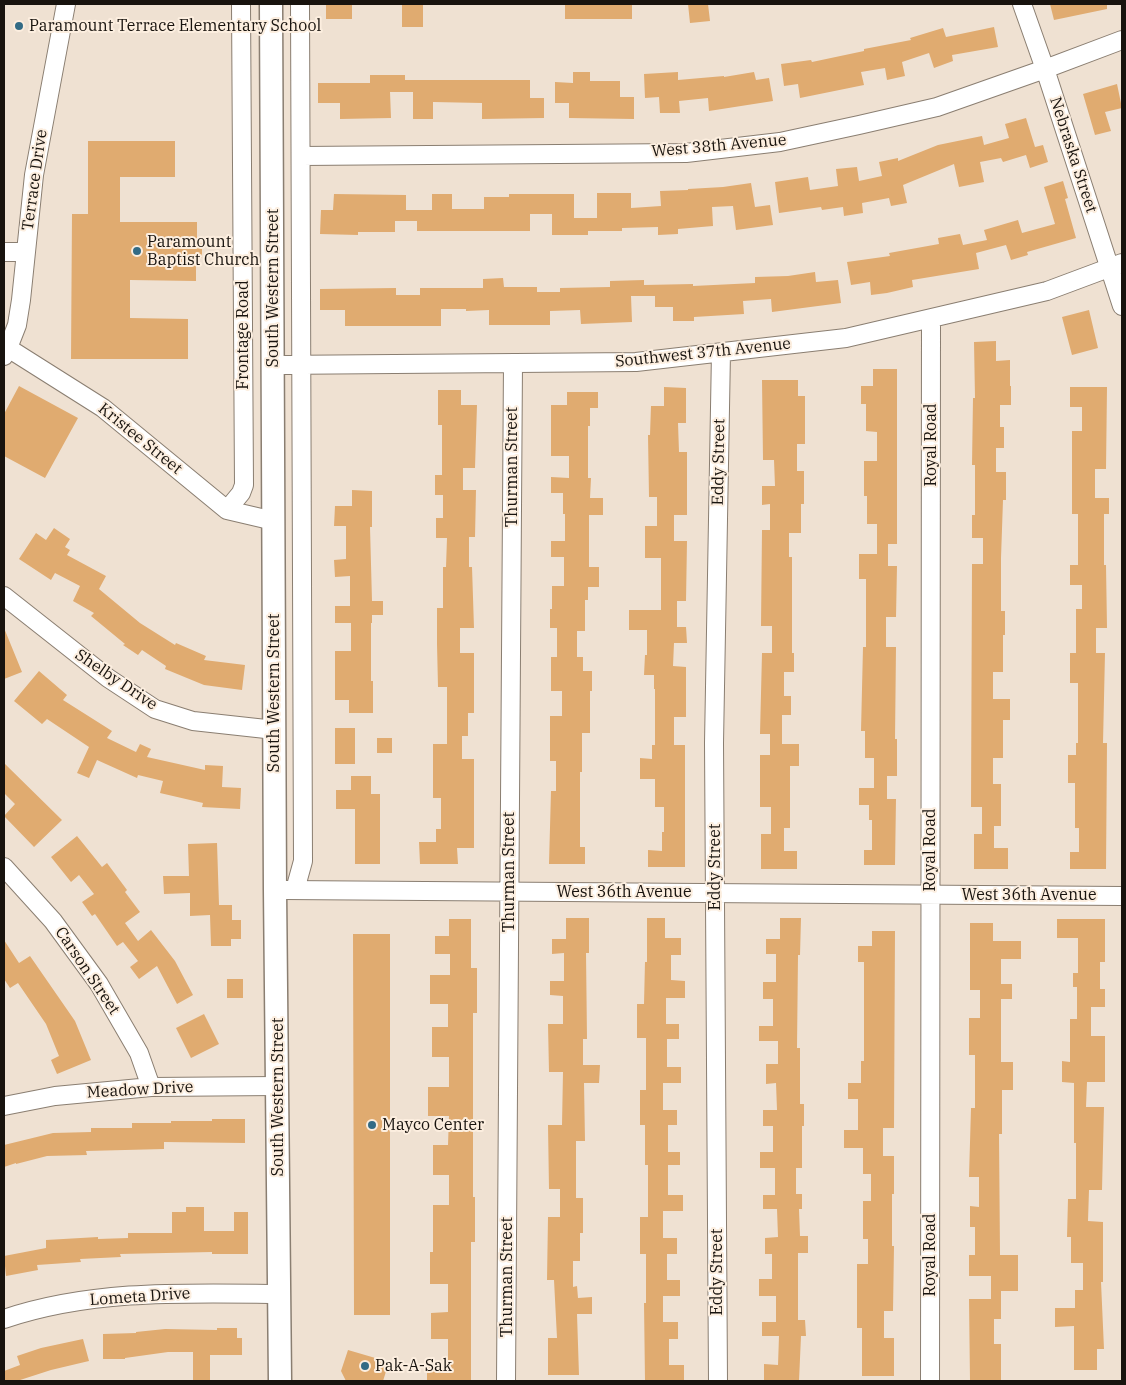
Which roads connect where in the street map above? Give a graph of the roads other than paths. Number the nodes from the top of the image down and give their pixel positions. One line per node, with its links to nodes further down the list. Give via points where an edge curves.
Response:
1 (66, 4): 10 (street, Terrace Drive, via 34,175)
2 (241, 4): 19 (street, Frontage Road, via 244,484)
3 (272, 4): 17 (main road, South Western Street)
4 (300, 4): 8 (street)
5 (1022, 4): 7 (street, Nebraska Street)
6 (1122, 40): 7 (street, West 38th Avenue)
7 (1046, 69): 8 (street, West 38th Avenue, via 937,107 780,142 686,152); 11 (street, Nebraska Street)
8 (301, 156): 18 (street)
9 (4, 252): 10 (street)
10 (25, 252): 14 (street, Terrace Drive, via 17,325)
11 (1116, 265): 12 (street, Nebraska Street); 13 (street, Southwest 37th Avenue, via 1047,291)
12 (1122, 306)
13 (931, 318): 15 (street, Southwest 37th Avenue, via 846,338); 27 (street, Royal Road)
14 (6, 352): 19 (street, Kristee Street, via 103,408)
15 (721, 352): 16 (street, Southwest 37th Avenue, via 636,362); 26 (street, Eddy Street, via 714,743)
16 (513, 363): 18 (street, Southwest 37th Avenue); 25 (street, Thurman Street)
17 (274, 365): 18 (street, Southwest 37th Avenue); 20 (main road, South Western Street)
18 (302, 365): 24 (street, via 303,861)
19 (227, 510): 20 (street, Kristee Street)
20 (274, 521): 22 (main road, South Western Street)
21 (4, 596): 22 (street, Shelby Drive, via 108,678 155,709 193,721)
22 (275, 730): 24 (main road, South Western Street)
23 (4, 867): 30 (street, Carson Street, via 53,921 99,984 139,1053)
24 (285, 890): 25 (street, West 36th Avenue); 29 (main road, South Western Street)
25 (509, 892): 26 (street, West 36th Avenue); 35 (street, Thurman Street)
26 (715, 893): 27 (street, West 36th Avenue); 36 (street, Eddy Street)
27 (930, 895): 28 (street, West 36th Avenue); 37 (street, Royal Road)
28 (1122, 896)
29 (278, 1086): 30 (street, Meadow Drive); 32 (main road, South Western Street)
30 (151, 1087): 31 (street, Meadow Drive, via 55,1096)
31 (4, 1106)
32 (279, 1294): 33 (street, Lometa Drive, via 171,1292 96,1297); 34 (main road, South Western Street)
33 (4, 1319)
34 (280, 1381)
35 (506, 1381)
36 (718, 1381)
37 (930, 1381)

